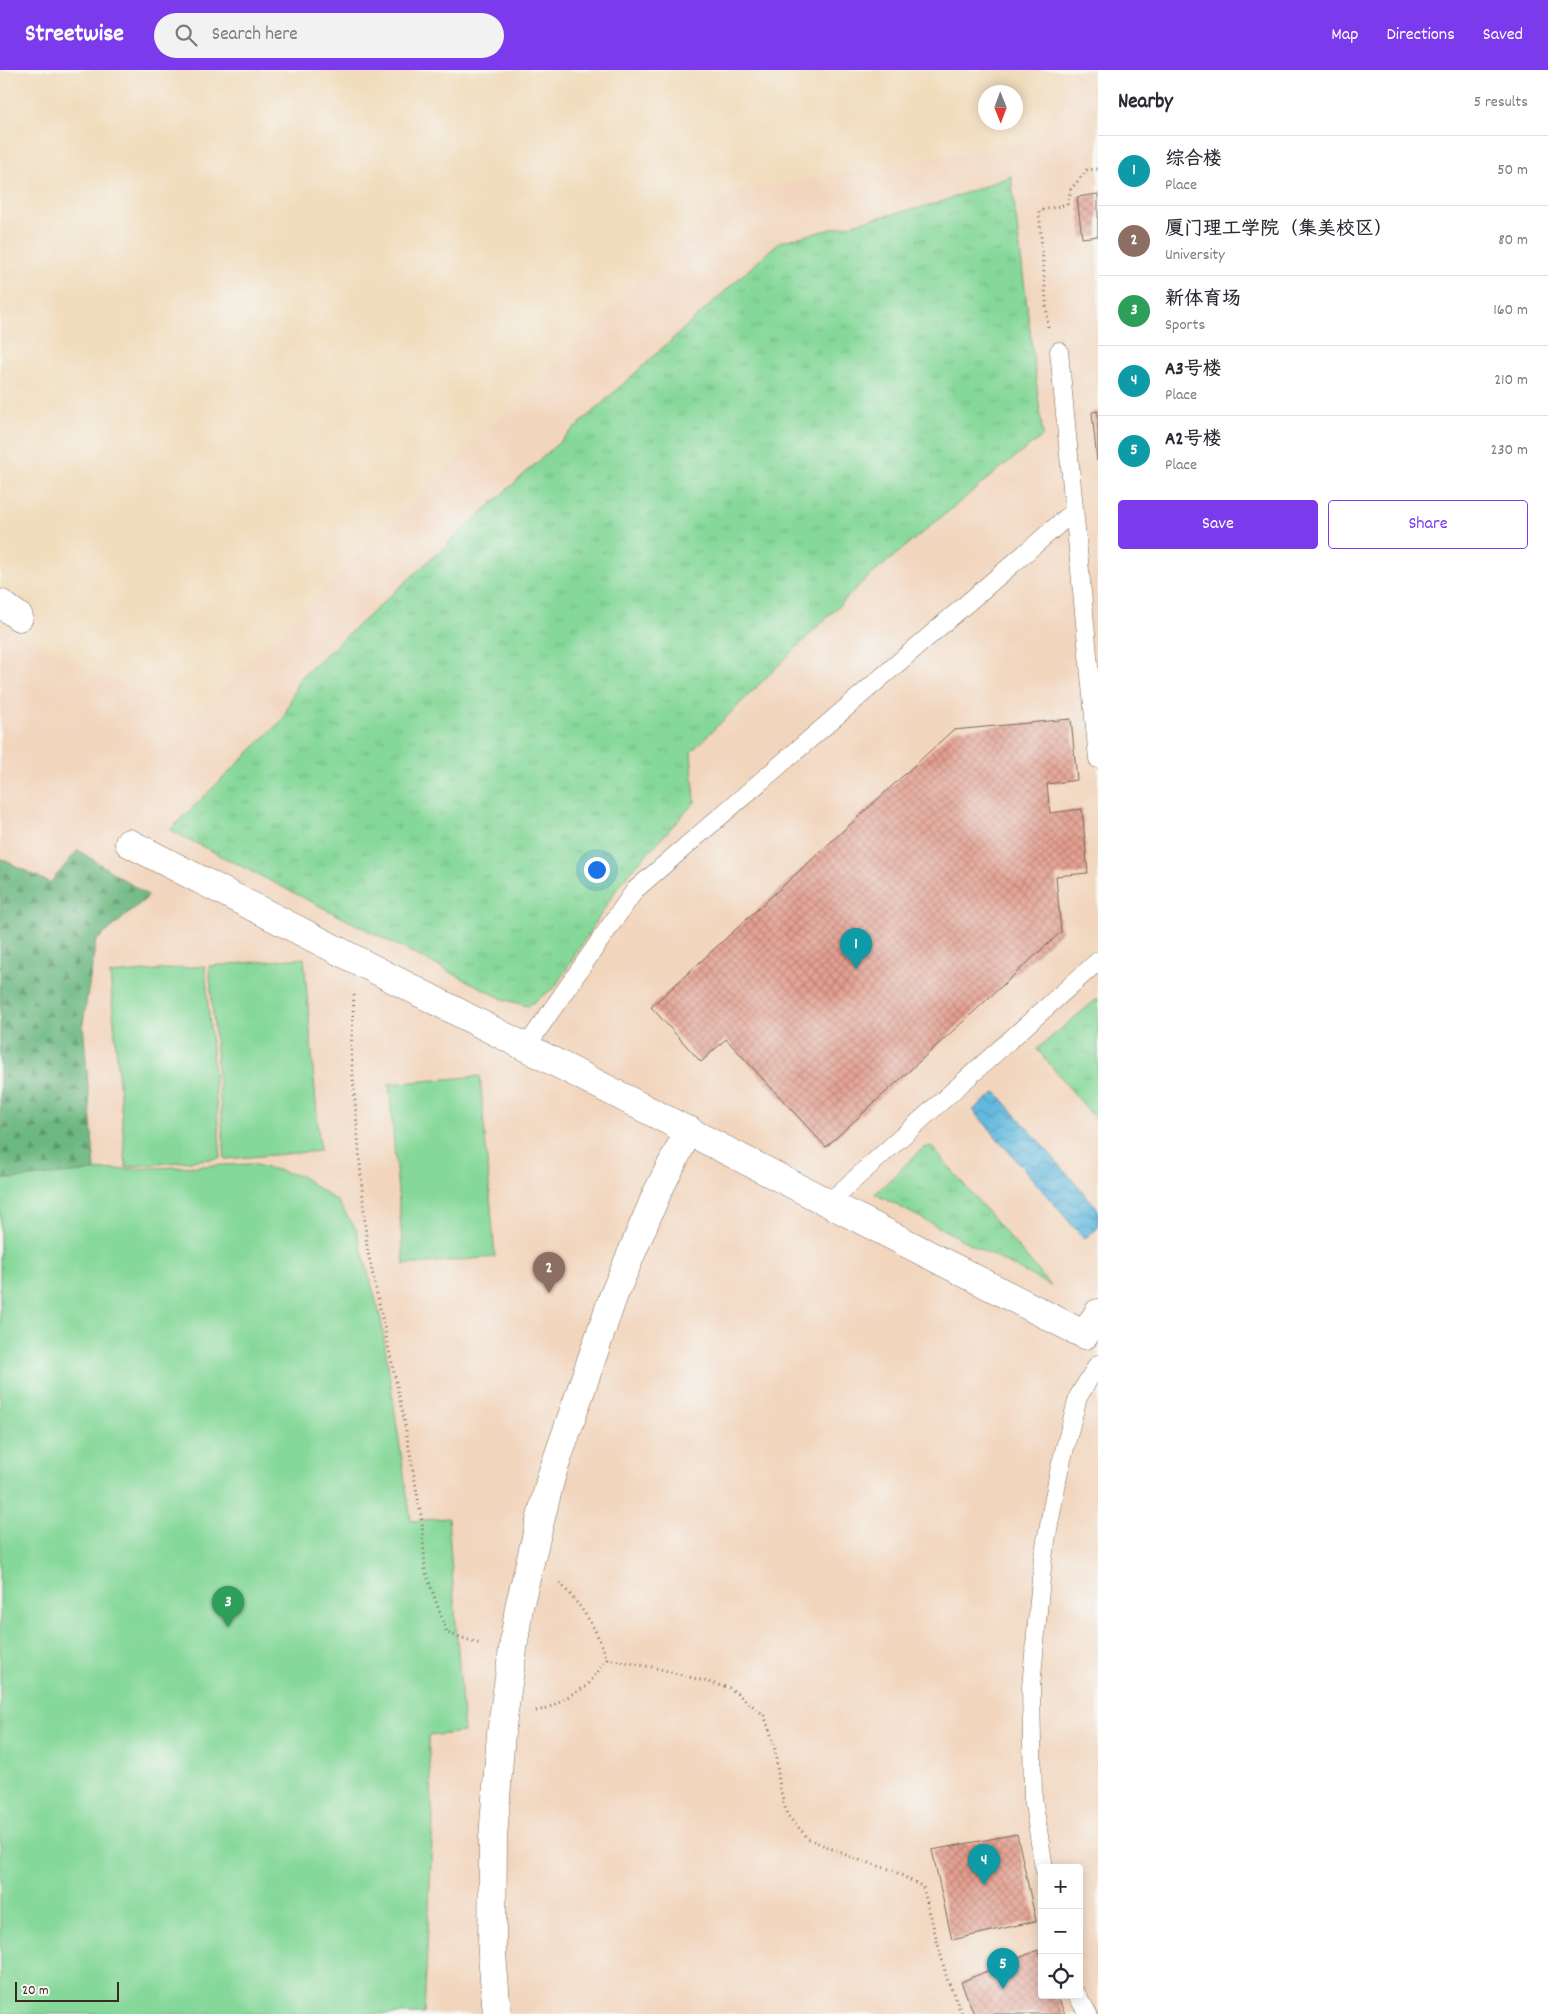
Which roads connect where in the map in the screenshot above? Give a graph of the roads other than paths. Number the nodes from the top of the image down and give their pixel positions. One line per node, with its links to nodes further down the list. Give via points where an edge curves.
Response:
1 (1060, 352): 2 (lane)
2 (1074, 512): 3 (lane); 6 (lane, via 635,890)
3 (1098, 759)
4 (129, 843): 6 (street)
5 (1098, 961): 8 (lane)
6 (526, 1047): 7 (street)
7 (689, 1130): 8 (street); 13 (street, via 657,1193 613,1297 551,1477 518,1607 502,1721 493,1838 492,1954)
8 (828, 1203): 9 (street)
9 (1094, 1328)
10 (1098, 1364): 11 (lane, via 1078,1397 1059,1471 1043,1557 1032,1687 1033,1798)
11 (1043, 1864)
12 (1079, 1999): 14 (lane)
13 (497, 2014)
14 (1088, 2014)

